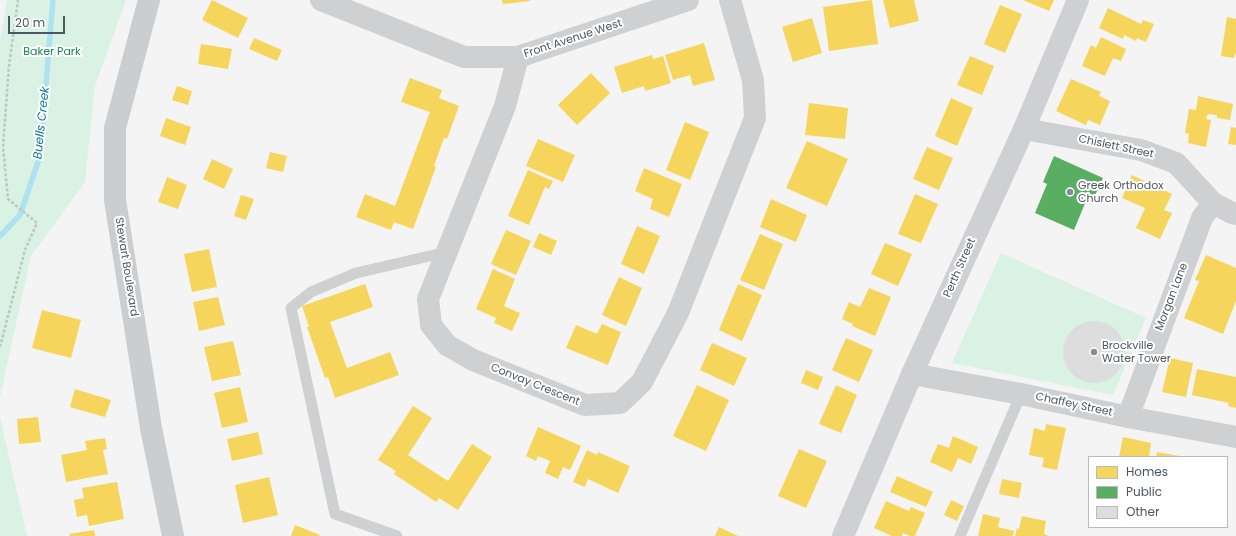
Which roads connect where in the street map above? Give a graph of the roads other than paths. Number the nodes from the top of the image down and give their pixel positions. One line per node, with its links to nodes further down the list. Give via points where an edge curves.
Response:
1 (149, 0): 15 (main road, Stewart Boulevard, via 115,128 115,200 151,428)
2 (321, 0): 6 (street, Front Avenue West, via 464,57)
3 (688, 0): 6 (street, Front Avenue West)
4 (730, 0): 10 (street, Convay Crescent, via 753,80 755,118 678,313 642,382 620,403 585,405 473,360 447,345 431,325 428,298)
5 (1078, 0): 7 (street, Perth Street)
6 (518, 57): 10 (street, Convay Crescent, via 505,106)
7 (1024, 129): 8 (street, Chislett Street, via 1142,150 1176,163); 11 (street, Perth Street)
8 (1213, 203): 9 (street, Chislett Street); 13 (street, Morgan Lane, via 1202,218)
9 (1236, 214)
10 (447, 252): 16 (lane, via 356,272 311,292 291,308 335,514)
11 (912, 374): 12 (street, Chaffey Street); 17 (street, Perth Street)
12 (1021, 394): 13 (street, Chaffey Street); 18 (lane)
13 (1128, 417): 14 (street, Chaffey Street)
14 (1236, 437)
15 (173, 536)
16 (397, 536)
17 (843, 536)
18 (960, 536)

